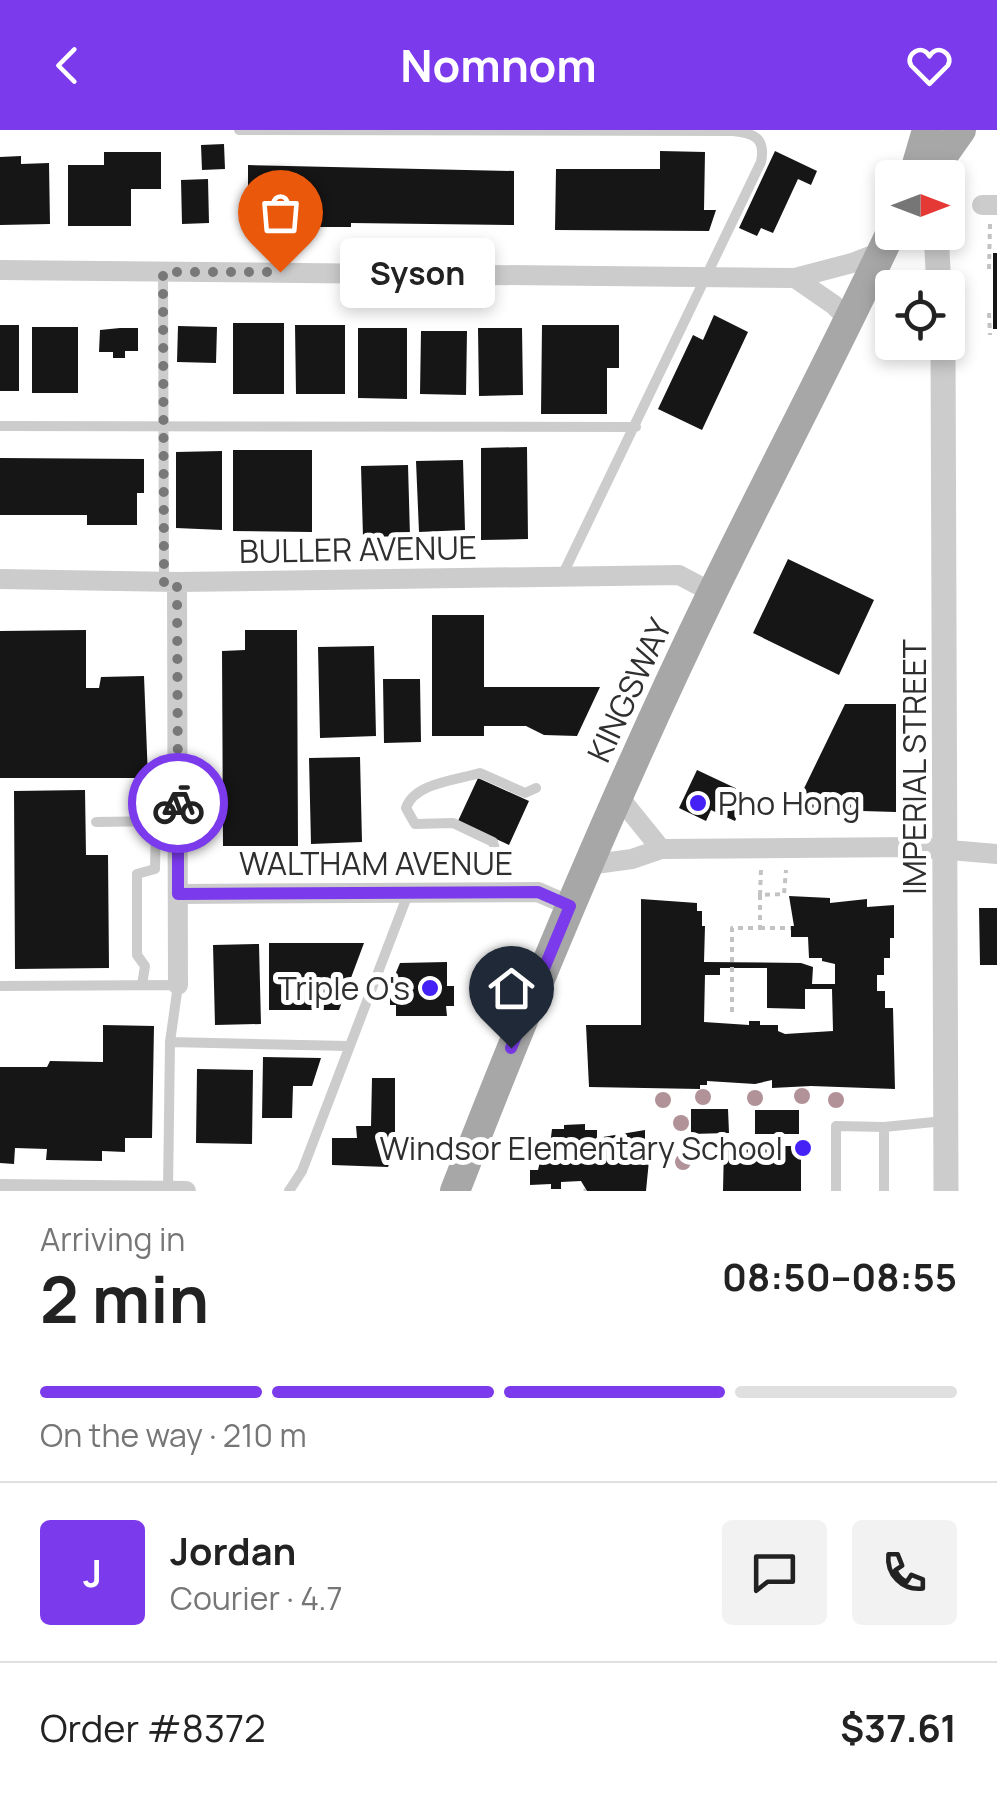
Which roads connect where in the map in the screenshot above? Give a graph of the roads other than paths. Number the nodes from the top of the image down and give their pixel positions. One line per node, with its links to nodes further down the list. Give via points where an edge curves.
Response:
1 (239, 130): 2 (lane)
2 (733, 130): 11 (lane, via 756,136 763,156)
3 (926, 130): 5 (main road)
4 (960, 130): 6 (main road)
5 (926, 160)
6 (938, 160)
7 (875, 248): 12 (street, via 852,263)
8 (883, 250): 13 (main road, KINGSWAY)
9 (0, 270): 10 (street)
10 (163, 272): 11 (street); 16 (lane)
11 (708, 274): 12 (street); 17 (lane)
12 (795, 278): 13 (street)
13 (850, 320): 21 (main road, KINGSWAY)
14 (943, 360): 28 (street, IMPERIAL STREET)
15 (0, 426): 16 (lane)
16 (164, 427): 17 (lane); 20 (lane)
17 (636, 428): 18 (lane)
18 (562, 577): 20 (street, BULLER AVENUE); 21 (street, BULLER AVENUE, via 679,575)
19 (0, 579): 20 (street, BULLER AVENUE)
20 (170, 582): 25 (street)
21 (712, 593): 23 (main road, KINGSWAY)
22 (536, 788): 30 (lane, via 525,793 480,772 409,798 406,808 415,824 454,823 493,842)
23 (619, 797): 27 (street); 31 (main road, KINGSWAY)
24 (156, 821): 25 (lane); 26 (lane); 36 (lane, via 155,869 137,874)
25 (178, 821): 33 (street)
26 (96, 822)
27 (660, 849): 28 (street); 31 (street)
28 (946, 850): 29 (street); 40 (street, IMPERIAL STREET)
29 (997, 854)
30 (491, 860)
31 (588, 865): 34 (main road, KINGSWAY)
32 (408, 893): 33 (street, WALTHAM AVENUE); 34 (street, WALTHAM AVENUE, via 538,892); 39 (lane)
33 (178, 894): 35 (street)
34 (570, 906): 46 (main road, KINGSWAY)
35 (178, 984): 36 (lane); 38 (lane)
36 (142, 985): 37 (lane)
37 (0, 986)
38 (170, 1042): 39 (lane); 43 (lane)
39 (348, 1046): 45 (lane)
40 (946, 1121): 41 (lane); 49 (street, IMPERIAL STREET)
41 (884, 1127): 47 (lane, via 836,1126); 48 (lane)
42 (0, 1189): 43 (street)
43 (168, 1191): 44 (street)
44 (186, 1191)
45 (289, 1191)
46 (455, 1191)
47 (836, 1191)
48 (884, 1191)
49 (946, 1191)

